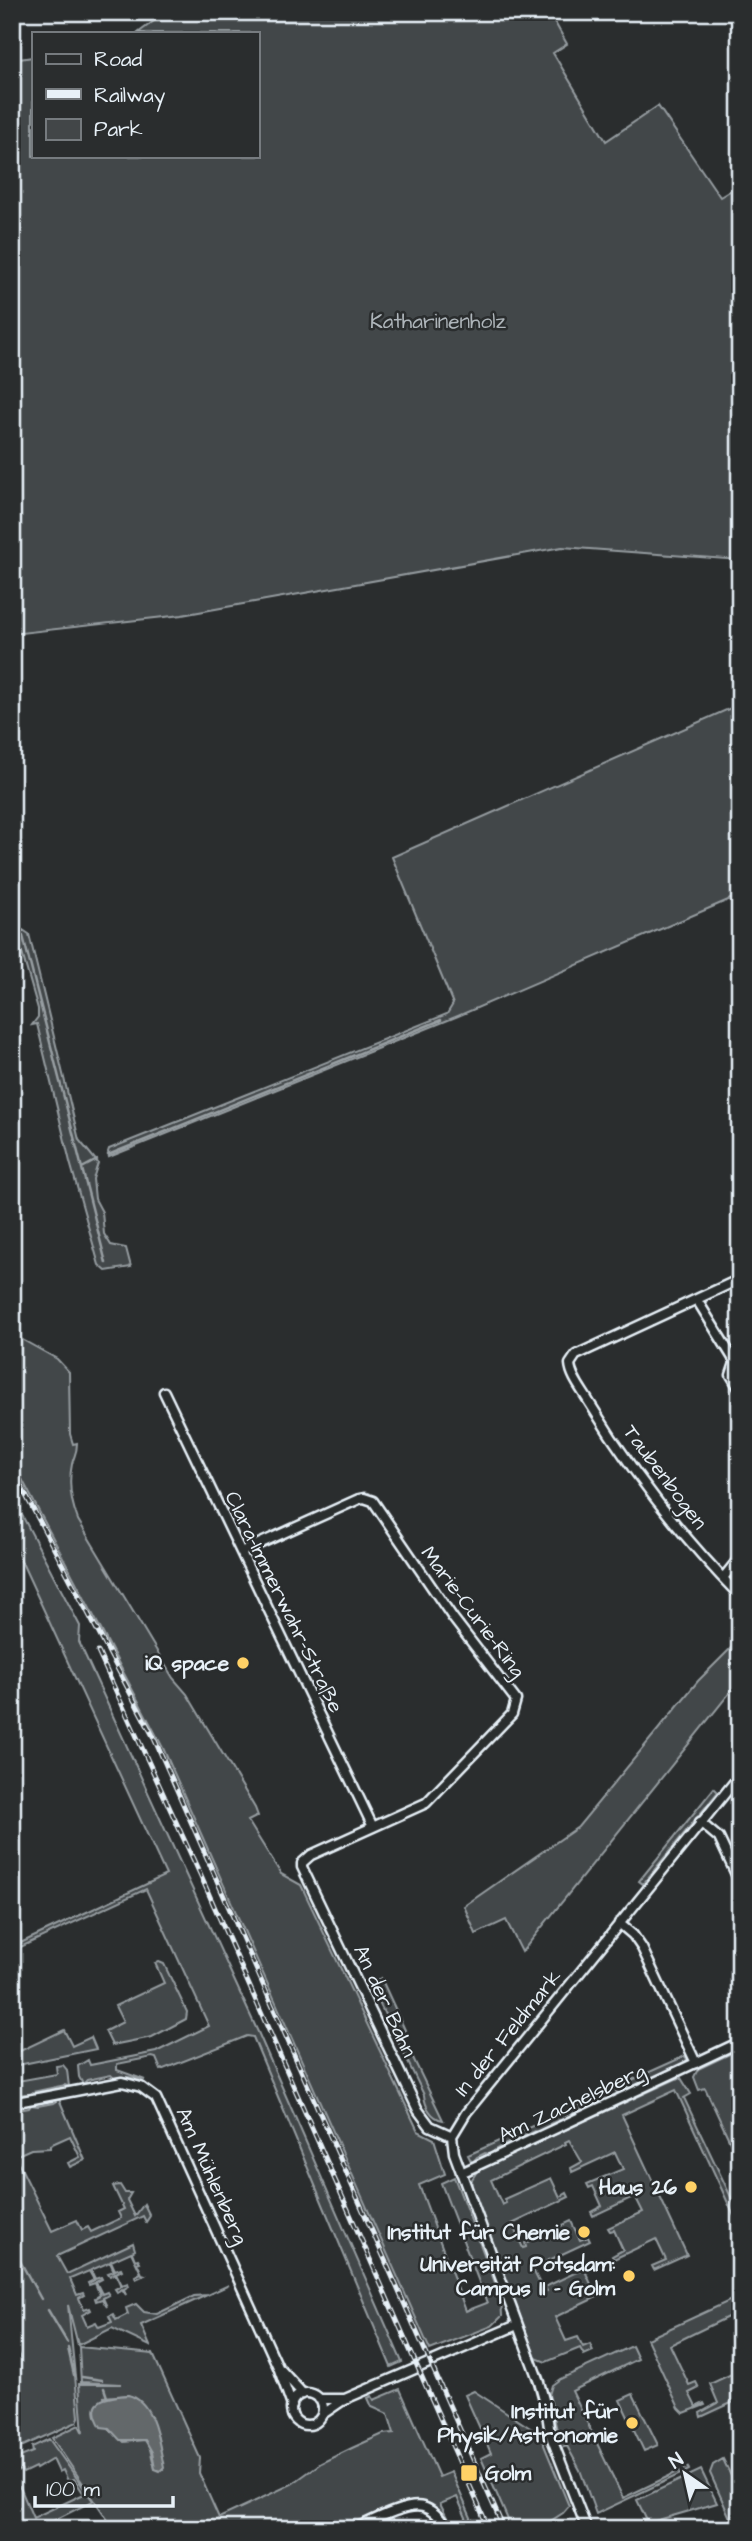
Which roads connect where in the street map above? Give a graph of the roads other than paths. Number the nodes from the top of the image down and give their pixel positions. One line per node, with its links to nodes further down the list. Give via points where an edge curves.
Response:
1 (740, 1279): 2 (street)
2 (696, 1300): 3 (street); 8 (street, Taubenbogen, via 576,1355 569,1364 637,1473)
3 (738, 1362): 4 (street, via 731,1374)
4 (740, 1391)
5 (164, 1392): 6 (street, Clara-Immerwahr-Straße)
6 (241, 1552): 12 (street, Clara-Immerwahr-Straße); 12 (street, Marie-Curie-Ring, via 359,1499 373,1501 516,1700 512,1714 426,1803)
7 (740, 1557): 8 (street)
8 (723, 1578): 9 (street, Taubenbogen)
9 (740, 1596)
10 (740, 1775): 11 (street, In der Feldmark)
11 (700, 1822): 14 (street, via 719,1838); 15 (street, In der Feldmark)
12 (373, 1828): 13 (street, Marie-Curie-Ring, via 311,1855)
13 (302, 1867): 19 (street, An der Bahn, via 418,2110 430,2126)
14 (740, 1883)
15 (619, 1923): 17 (street, via 642,1948); 19 (street, In der Feldmark, via 466,2113)
16 (740, 2042): 17 (street, Am Zachelsberg)
17 (696, 2063): 20 (street, Am Zachelsberg)
18 (12, 2104): 22 (street, Am Mühlenberg, via 111,2083 132,2084 155,2096)
19 (453, 2136): 20 (street)
20 (461, 2174): 21 (street)
21 (517, 2325): 25 (street, Am Mühlenberg); 30 (street, via 539,2382 550,2434)
22 (278, 2367): 23 (street, Am Mühlenberg); 26 (street, Am Mühlenberg)
23 (303, 2394): 24 (street, Am Mühlenberg); 26 (street)
24 (319, 2399): 25 (street, Am Mühlenberg); 27 (street)
25 (345, 2399): 27 (street, Am Mühlenberg)
26 (292, 2406): 27 (street, Am Mühlenberg, via 295,2419 302,2424 314,2423)
27 (323, 2414)
28 (354, 2529): 29 (street, via 411,2506 428,2509)
29 (449, 2529)
30 (587, 2529)

